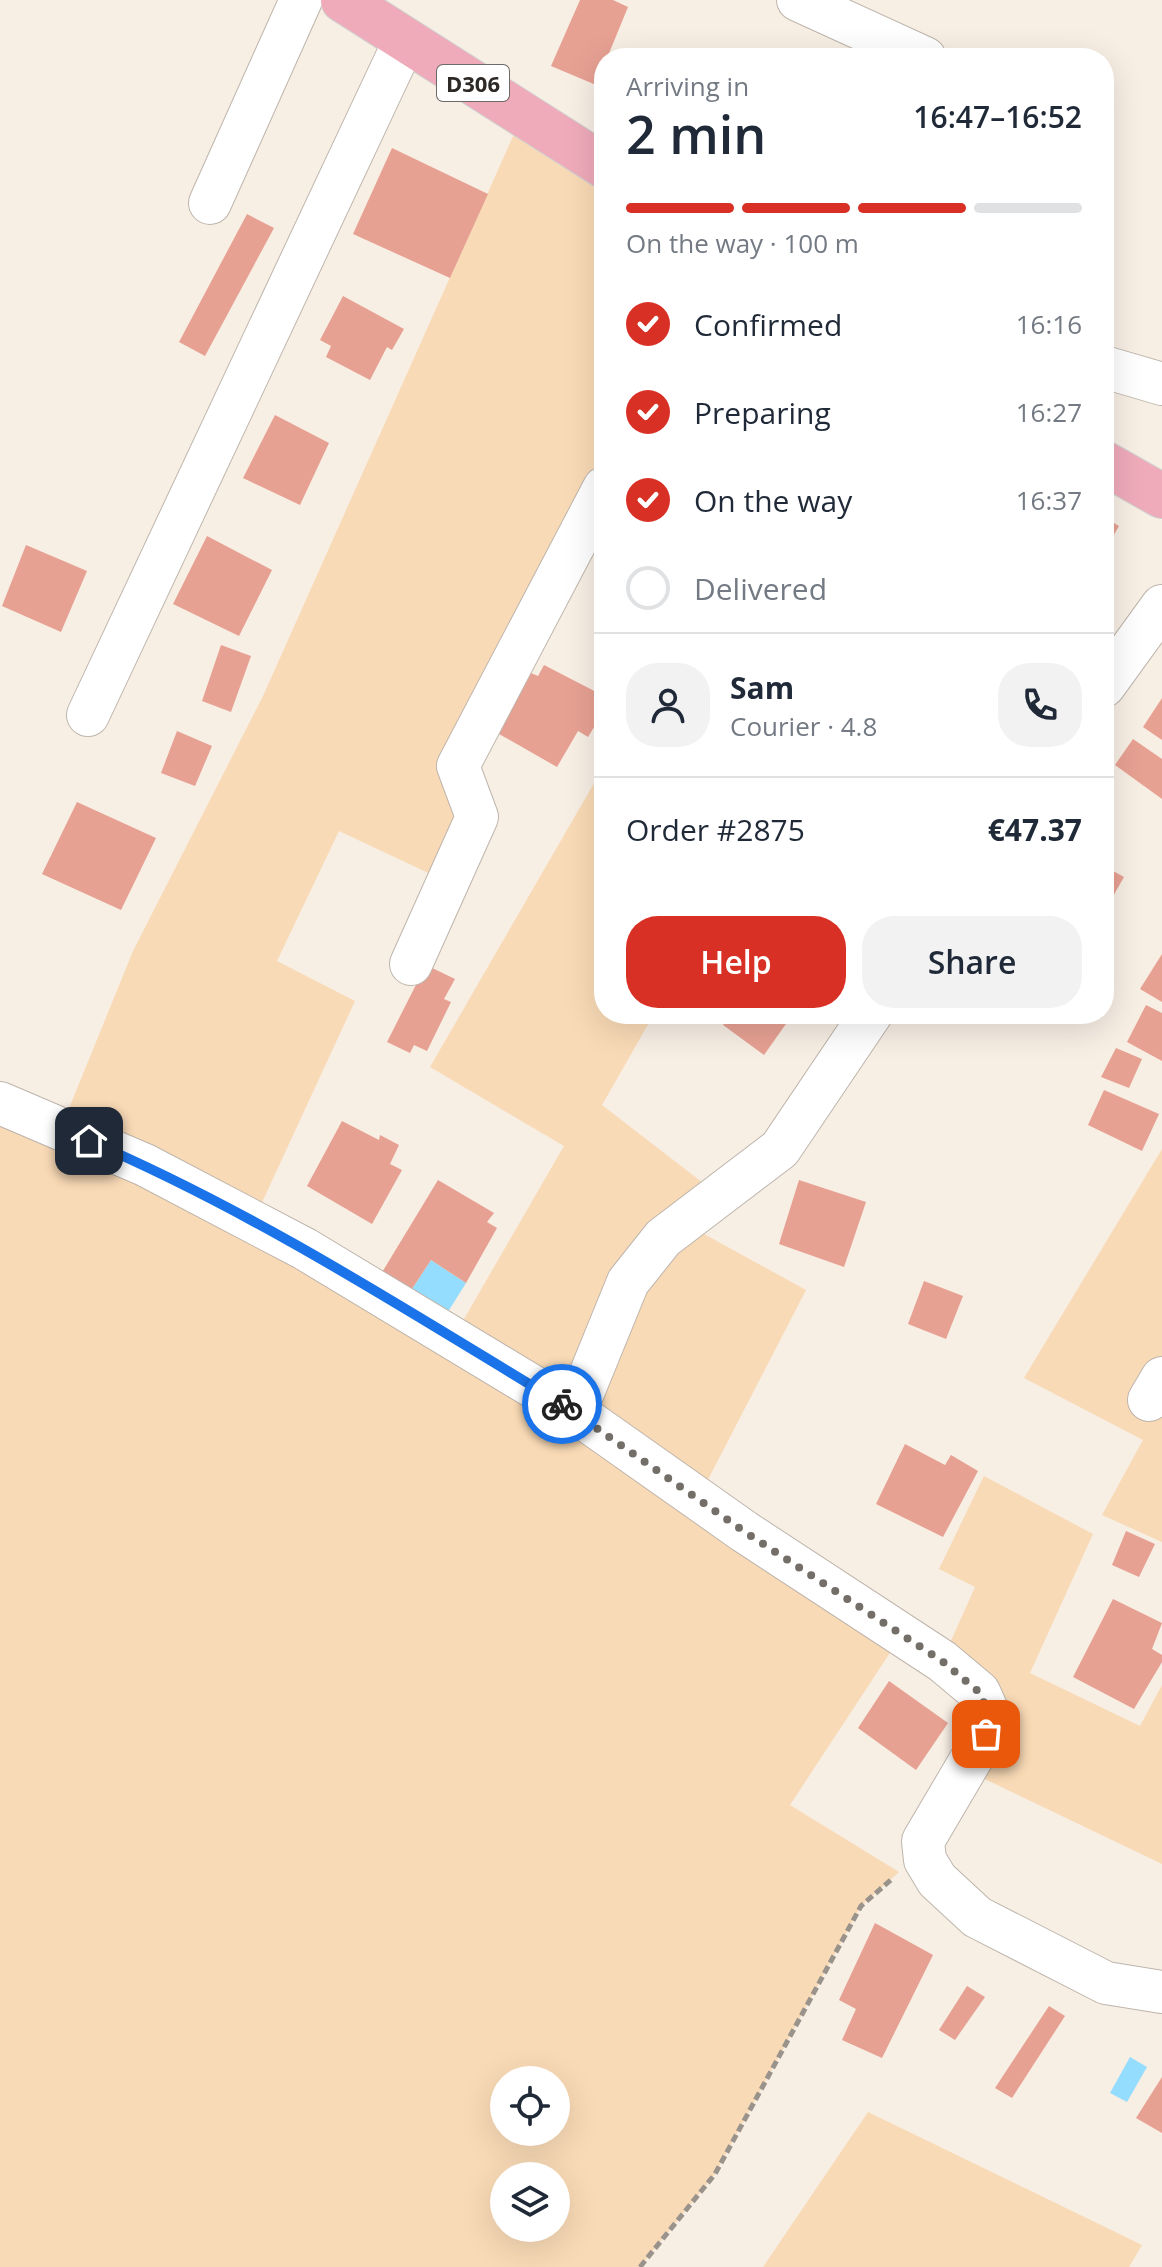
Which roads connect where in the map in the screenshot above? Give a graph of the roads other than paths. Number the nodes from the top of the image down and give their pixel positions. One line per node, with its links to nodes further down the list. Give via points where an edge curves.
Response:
1 (301, 0): 7 (street)
2 (343, 0): 4 (main road, D306)
3 (798, 0): 5 (street)
4 (405, 40): 6 (main road, D306); 15 (street)
5 (903, 48)
6 (594, 160)
7 (210, 203)
8 (1114, 370): 9 (street)
9 (1162, 384)
10 (1114, 469): 11 (main road)
11 (1162, 496)
12 (594, 507): 16 (street, via 458,766 477,817)
13 (1162, 606): 14 (street)
14 (1114, 672)
15 (88, 715)
16 (411, 964)
17 (864, 1024): 19 (street, via 780,1149 663,1238 628,1282)
18 (0, 1103): 19 (street, via 145,1165 305,1249)
19 (575, 1412): 20 (street, via 942,1661 979,1692 988,1712 986,1734 923,1841 925,1860 937,1880 977,1917 1106,1983)
20 (1162, 1992)

